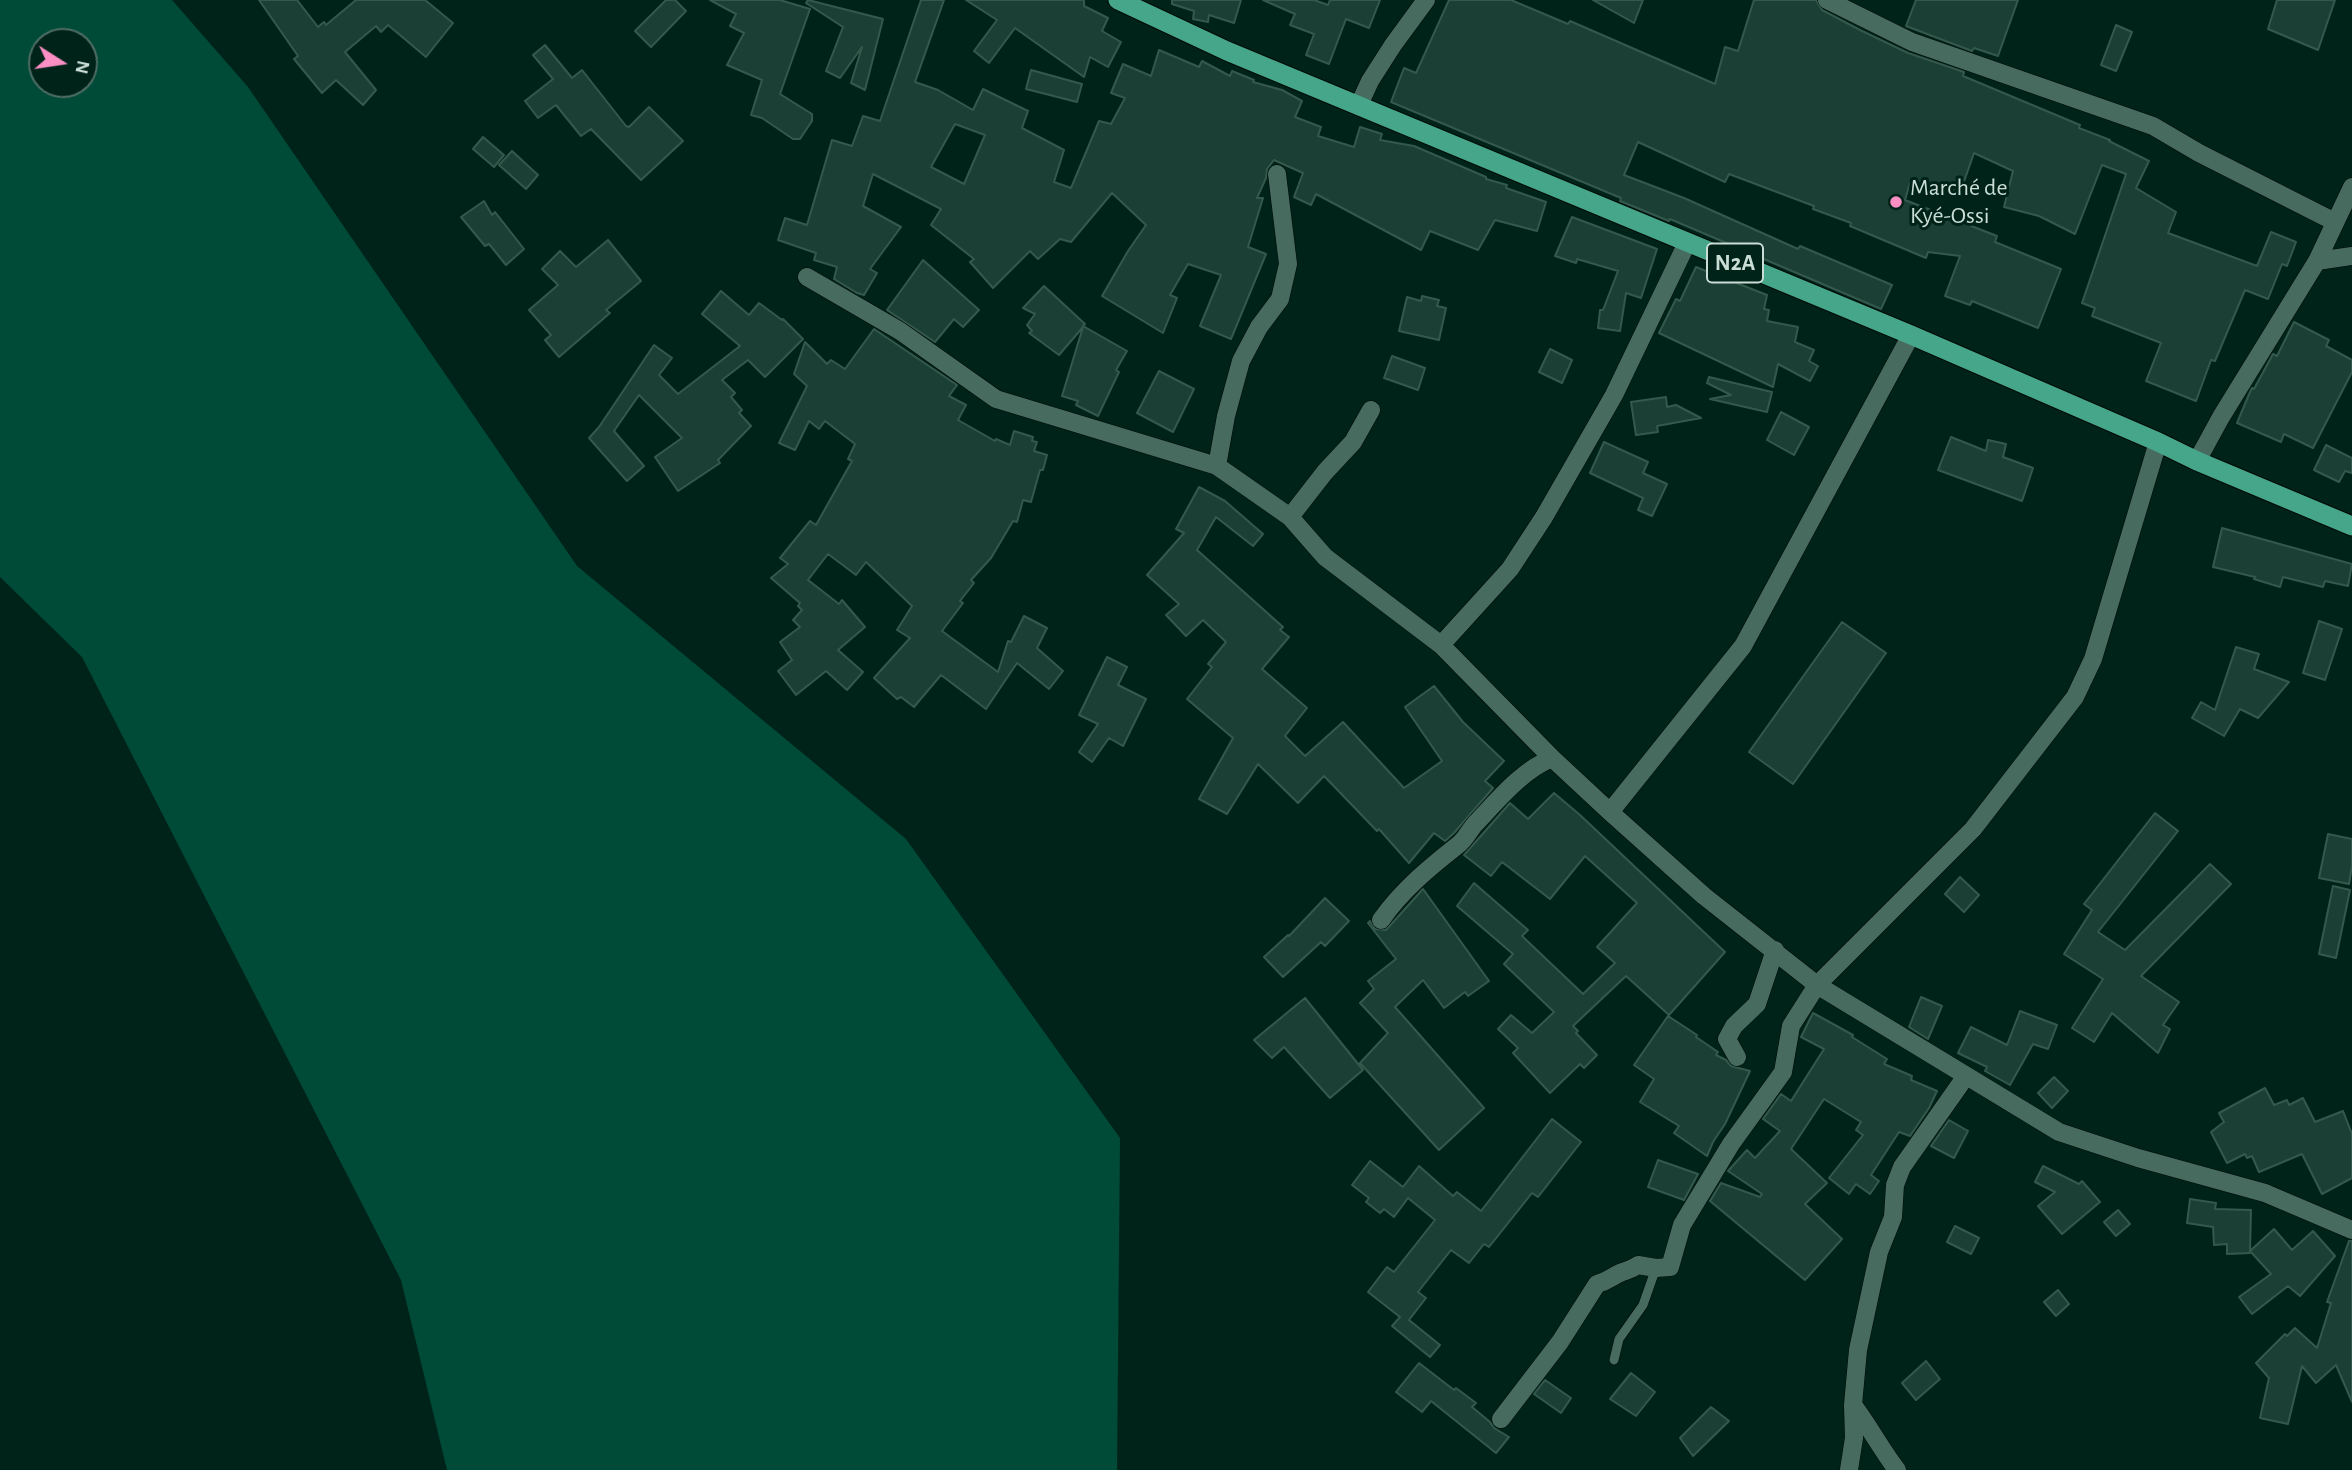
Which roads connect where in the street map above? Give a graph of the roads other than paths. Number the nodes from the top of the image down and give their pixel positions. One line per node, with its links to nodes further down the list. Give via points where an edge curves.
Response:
1 (1118, 0): 4 (highway, N2A)
2 (1426, 0): 4 (street, via 1370,81)
3 (1827, 0): 7 (street, via 1912,42 2153,126)
4 (1359, 105): 8 (highway, N2A)
5 (1277, 174): 16 (street, via 1288,264 1280,299 1241,362)
6 (2352, 189): 7 (street)
7 (2335, 222): 10 (street)
8 (1687, 243): 12 (highway, N2A); 19 (street, via 1614,395 1544,517 1510,569)
9 (2352, 256): 10 (street)
10 (2317, 261): 15 (street)
11 (807, 277): 16 (street, via 900,331 996,399)
12 (1911, 335): 14 (highway, N2A); 21 (street, via 1743,646)
13 (1371, 410): 17 (street, via 1353,442)
14 (2158, 442): 15 (highway, N2A); 24 (street, via 2096,649 2076,697 1973,829)
15 (2197, 461): 18 (highway, N2A)
16 (1217, 466): 17 (street)
17 (1290, 517): 19 (street, via 1325,557)
18 (2352, 526)
19 (1441, 645): 20 (street)
20 (1552, 758): 21 (street); 22 (street, via 1527,771 1460,844 1404,891)
21 (1610, 812): 23 (street)
22 (1381, 919)
23 (1774, 950): 24 (street); 25 (street, via 1756,1004 1727,1039)
24 (1817, 985): 26 (street); 28 (street, via 1791,1026 1783,1072 1731,1144 1682,1225 1670,1267)
25 (1737, 1057)
26 (1966, 1076): 27 (street, via 2059,1132 2264,1193); 30 (street, via 1902,1167 1895,1185 1893,1217 1879,1252 1858,1350)
27 (2352, 1230)
28 (1656, 1268): 29 (lane, via 1643,1305 1619,1339); 31 (street, via 1638,1265 1597,1284)
29 (1614, 1360)
30 (1853, 1405): 32 (street); 33 (street)
31 (1501, 1419)
32 (1849, 1470)
33 (1897, 1470)

